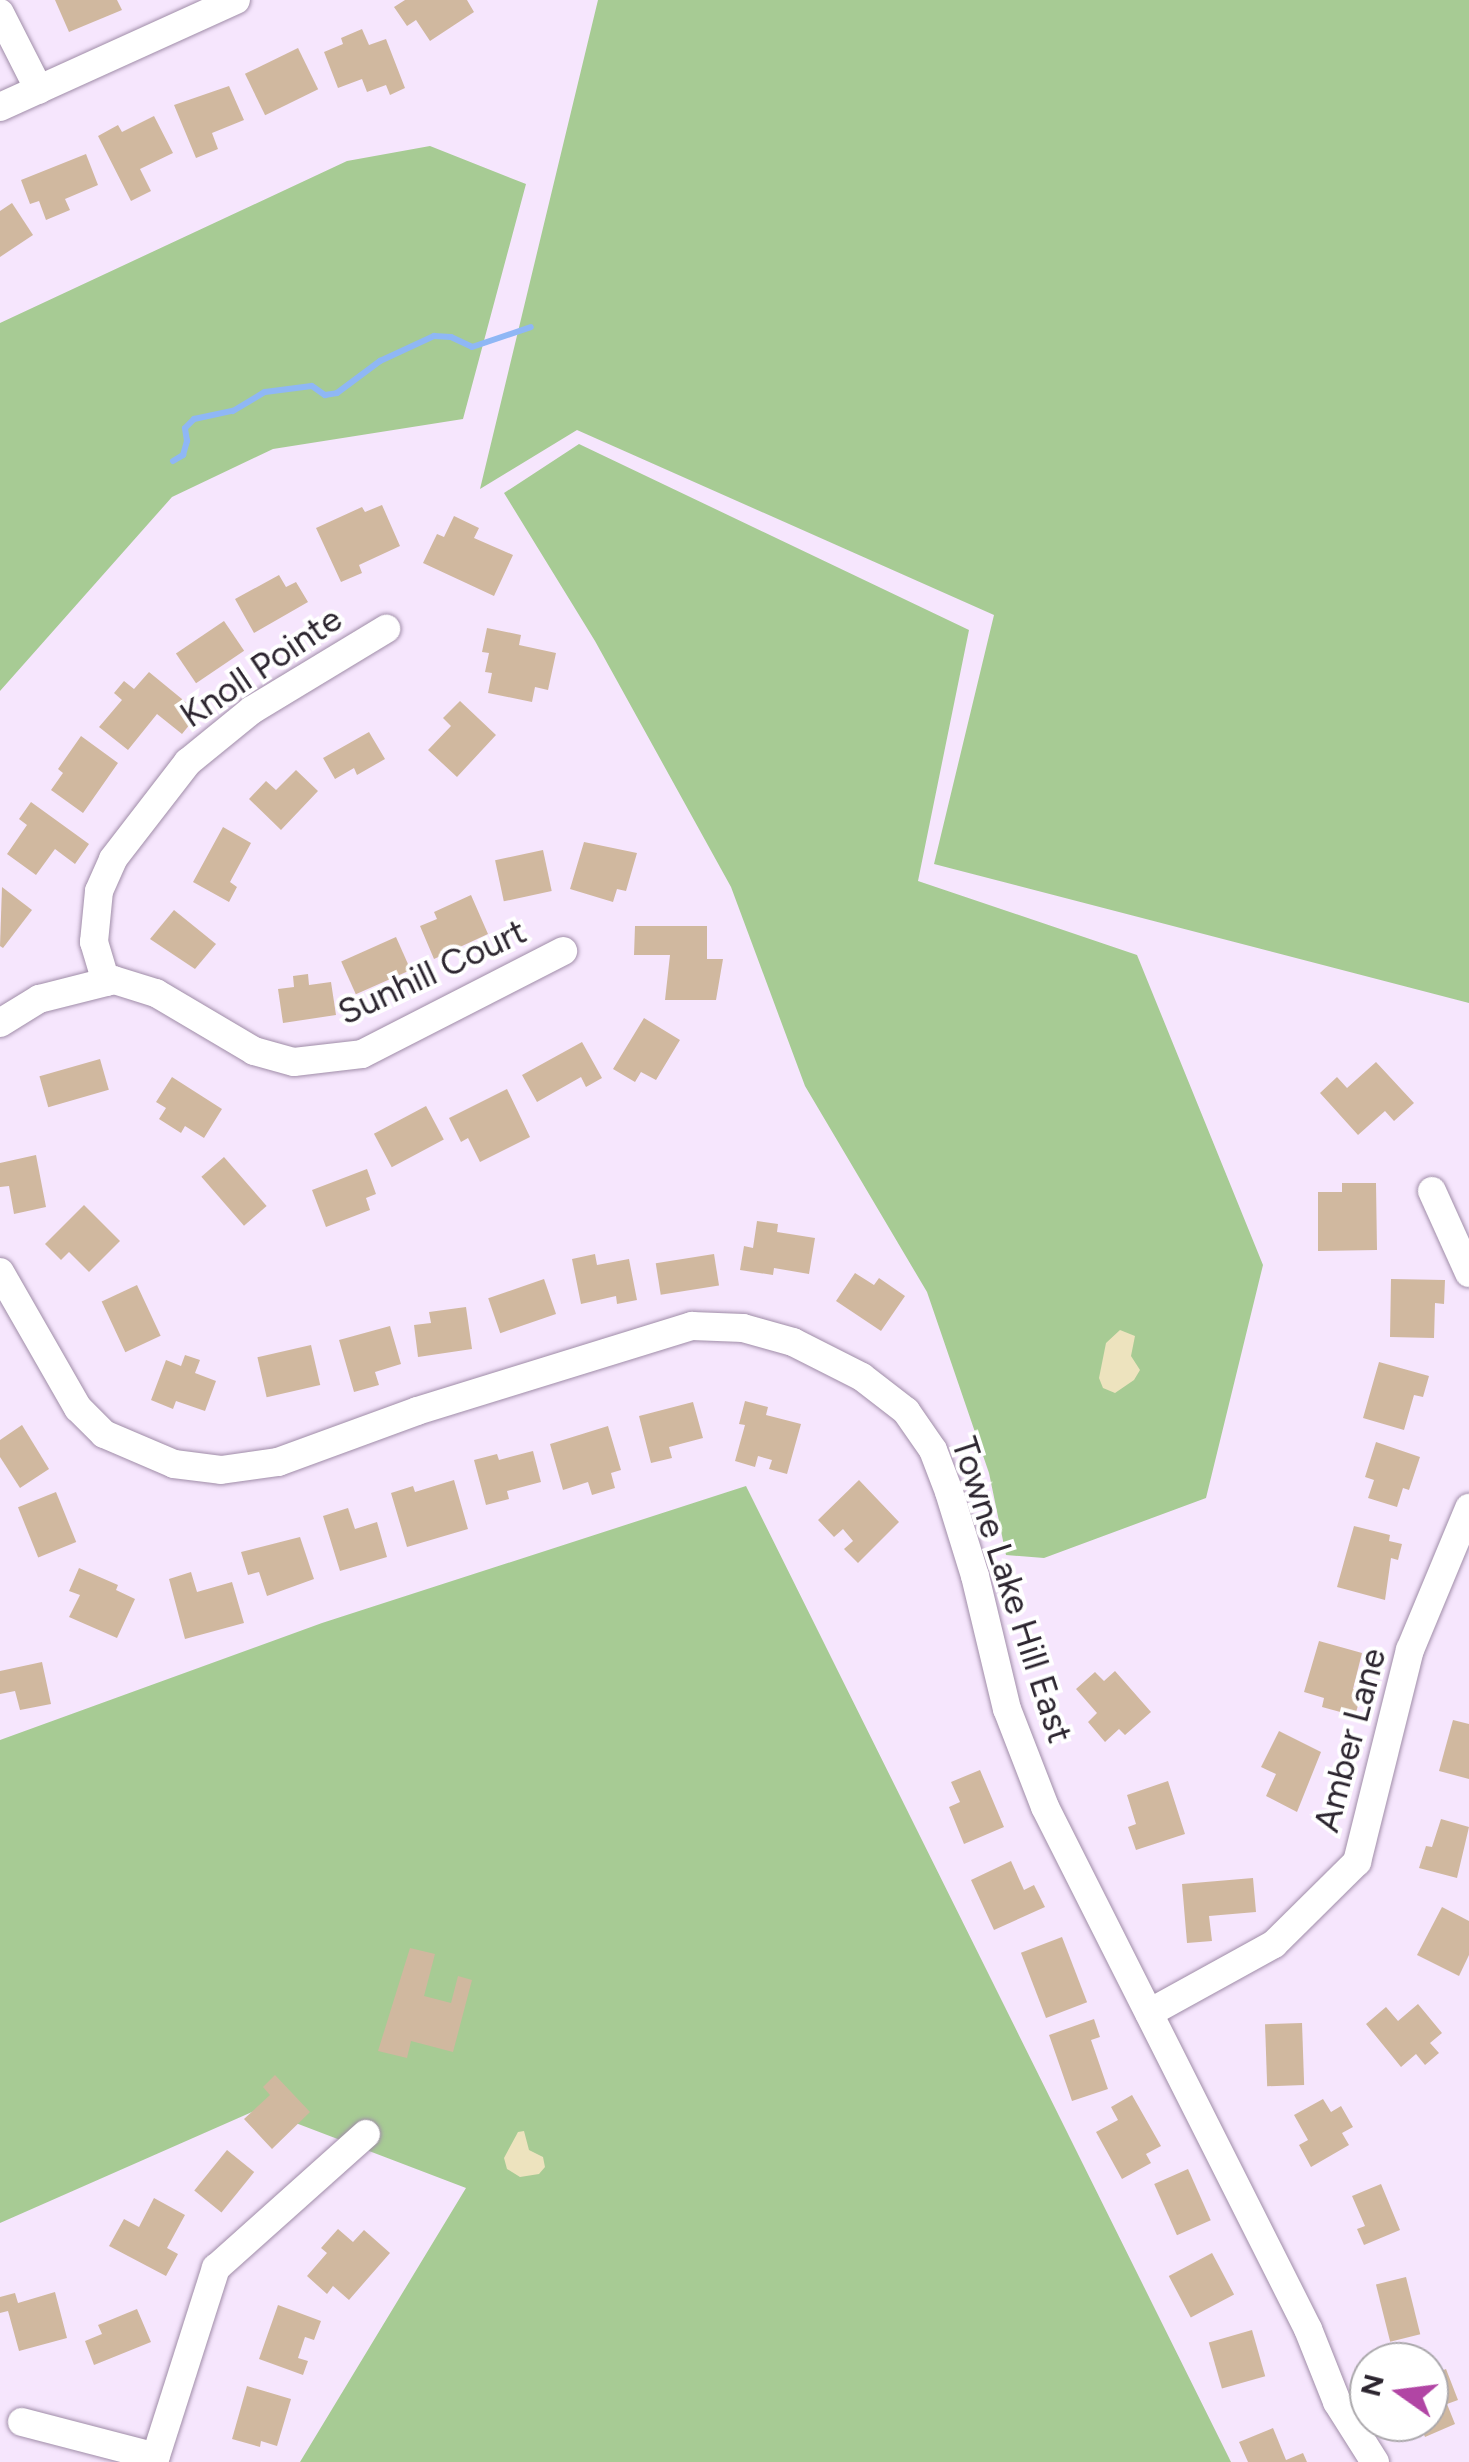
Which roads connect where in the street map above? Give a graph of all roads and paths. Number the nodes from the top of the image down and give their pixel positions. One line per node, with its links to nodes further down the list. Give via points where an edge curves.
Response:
1 (236, 0): 3 (street)
2 (0, 13): 3 (street)
3 (39, 90): 4 (street)
4 (0, 107)
5 (386, 629): 7 (street, Knoll Pointe, via 252,710 188,762 113,859 99,890 94,942)
6 (563, 950): 7 (street, Sunhill Court, via 362,1054 294,1062 254,1051 156,993)
7 (106, 982): 8 (street, Sunhill Court, via 39,998)
8 (0, 1023)
9 (1432, 1191): 11 (street)
10 (0, 1272): 13 (street, Towne Lake Hill East, via 78,1408 104,1434 174,1464 221,1470 278,1462 417,1411 692,1326 743,1328 793,1342 862,1378 906,1411 933,1450 975,1576 1013,1726 1045,1807)
11 (1469, 1273)
12 (1469, 1508): 13 (street, Amber Lane, via 1410,1650 1357,1862 1274,1944)
13 (1148, 2013): 17 (street, Towne Lake Hill East, via 1308,2329 1337,2402)
14 (366, 2134): 16 (street, via 216,2268)
15 (22, 2422): 16 (street)
16 (155, 2459)
17 (1375, 2462)

